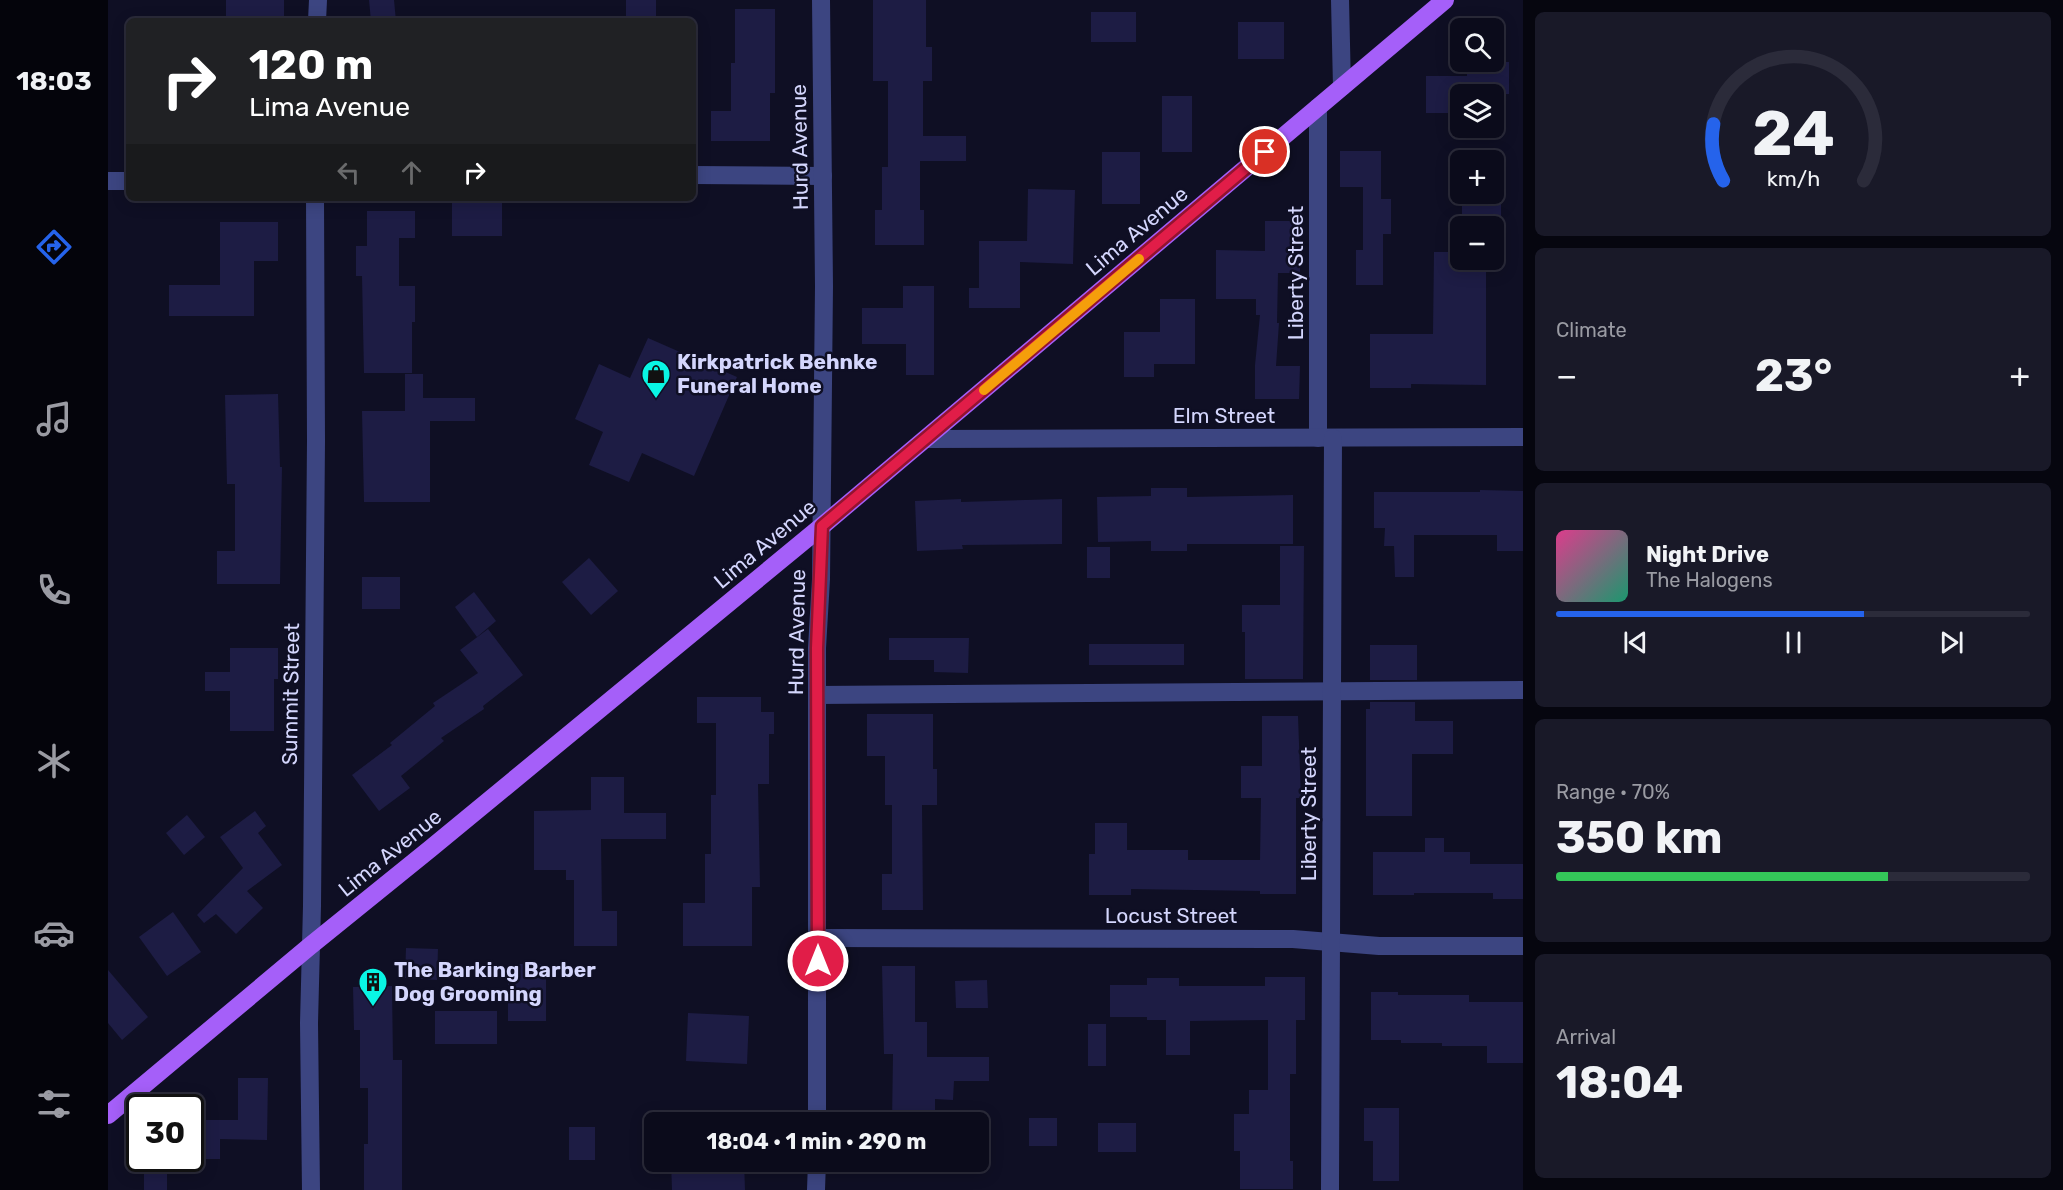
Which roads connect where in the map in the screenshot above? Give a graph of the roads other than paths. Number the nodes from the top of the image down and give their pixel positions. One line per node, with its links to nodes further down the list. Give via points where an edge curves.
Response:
1 (318, 0): 5 (street)
2 (821, 0): 9 (street, Hurd Avenue)
3 (1340, 0): 6 (street)
4 (1445, 0): 6 (main road, Lima Avenue)
5 (317, 18)
6 (1342, 87): 7 (main road, Lima Avenue)
7 (1318, 107): 14 (street, Liberty Street); 15 (main road, Lima Avenue)
8 (696, 176): 9 (street)
9 (823, 176): 16 (street, Hurd Avenue)
10 (108, 181): 11 (street)
11 (126, 181)
12 (315, 201): 22 (street, Summit Street)
13 (1523, 437): 14 (street, Elm Street)
14 (1325, 438): 15 (street, Elm Street); 18 (street, Liberty Street)
15 (926, 439): 16 (main road, Lima Avenue)
16 (822, 526): 19 (street, Hurd Avenue); 22 (main road, Lima Avenue)
17 (1523, 690): 18 (street)
18 (1333, 692): 19 (street); 21 (street, Liberty Street)
19 (817, 695): 20 (street, Hurd Avenue)
20 (818, 938): 21 (street, Locust Street); 24 (street, Hurd Avenue)
21 (1331, 942): 23 (street, Locust Street); 29 (street, Liberty Street)
22 (310, 946): 25 (main road, Lima Avenue); 27 (street, Summit Street)
23 (1523, 946)
24 (817, 1112)
25 (108, 1115)
26 (817, 1172): 28 (street)
27 (310, 1190)
28 (816, 1190)
29 (1330, 1190)

